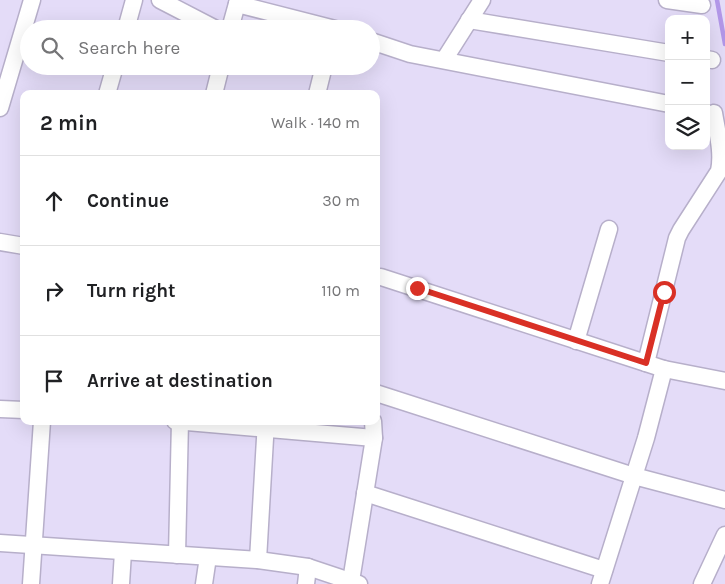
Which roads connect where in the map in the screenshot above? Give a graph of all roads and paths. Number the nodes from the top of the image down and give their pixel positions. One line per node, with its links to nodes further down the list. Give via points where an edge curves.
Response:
1 (32, 0): 8 (street)
2 (134, 0): 9 (street)
3 (160, 0): 10 (street)
4 (482, 0): 13 (street)
5 (667, 0): 7 (street)
6 (237, 2): 11 (street); 12 (street)
7 (702, 5)
8 (26, 20)
9 (128, 20)
10 (199, 20)
11 (232, 20)
12 (302, 20)
13 (469, 20): 16 (street); 17 (street)
14 (20, 40): 25 (street)
15 (380, 44): 17 (street)
16 (665, 52)
17 (444, 60): 24 (street)
18 (112, 75): 21 (street)
19 (219, 75): 22 (street)
20 (322, 75): 23 (street)
21 (108, 90)
22 (215, 90)
23 (318, 90)
24 (665, 103)
25 (0, 108)
26 (718, 114): 32 (street, via 719,171 677,238)
27 (609, 229): 31 (street)
28 (0, 242): 29 (street)
29 (20, 245)
30 (382, 277): 31 (street)
31 (576, 341): 32 (street)
32 (646, 363): 33 (street)
33 (664, 369): 34 (street); 43 (street)
34 (725, 380)
35 (380, 394): 43 (street)
36 (0, 409): 37 (street)
37 (20, 410)
38 (42, 425): 48 (street)
39 (180, 425): 50 (street)
40 (265, 425): 42 (street); 52 (street)
41 (373, 425): 42 (street)
42 (374, 438): 44 (street)
43 (634, 476): 45 (street); 54 (street)
44 (366, 493): 54 (street); 55 (street)
45 (725, 500)
46 (725, 536): 60 (street)
47 (0, 543): 48 (street)
48 (34, 546): 49 (street); 56 (street)
49 (123, 552): 50 (street); 57 (street)
50 (177, 555): 51 (street)
51 (208, 557): 52 (street); 58 (street)
52 (258, 560): 53 (street)
53 (308, 567): 55 (street); 59 (street)
54 (602, 577)
55 (355, 583)
56 (31, 584)
57 (121, 584)
58 (204, 584)
59 (306, 584)
60 (702, 584)

